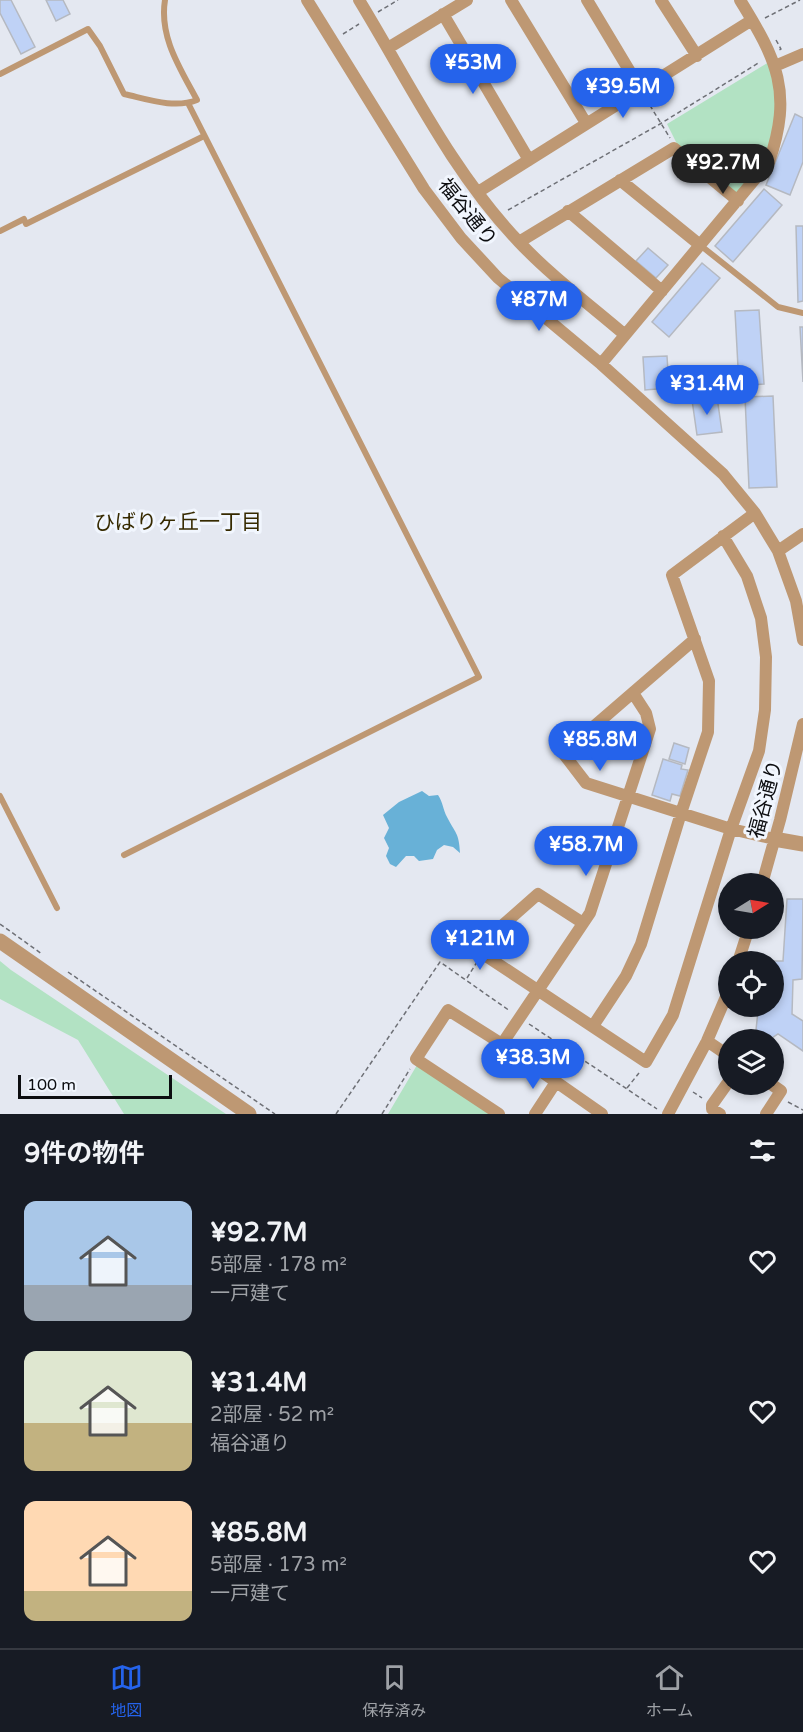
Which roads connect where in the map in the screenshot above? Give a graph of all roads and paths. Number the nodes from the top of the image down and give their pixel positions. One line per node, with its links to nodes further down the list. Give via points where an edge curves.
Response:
1 (165, 0): 18 (lane, via 167,40 197,100)
2 (307, 0): 30 (street, 福谷通り, via 424,189)
3 (358, 0): 12 (street)
4 (467, 0): 10 (street)
5 (511, 0): 19 (street)
6 (587, 0): 17 (street)
7 (661, 0): 14 (street)
8 (740, 0): 11 (street)
9 (800, 0): 11 (path)
10 (443, 14): 12 (street); 23 (street)
11 (752, 21): 14 (street); 15 (street)
12 (388, 48): 25 (street, via 440,137)
13 (803, 54): 15 (street)
14 (696, 56): 17 (street)
15 (773, 61): 20 (path); 26 (street, via 780,82 781,111 773,149 768,162)
16 (0, 74): 18 (lane, via 88,29 124,94 172,104)
17 (641, 90): 19 (street); 20 (path)
18 (188, 103): 21 (lane)
19 (586, 123): 23 (street)
20 (660, 124): 22 (path); 28 (path)
21 (204, 136): 29 (lane, via 26,224 24,219); 51 (lane, via 479,676)
22 (674, 148): 24 (street); 26 (street)
23 (529, 160): 25 (street)
24 (620, 180): 27 (street); 32 (street)
25 (478, 192): 28 (street)
26 (738, 201): 32 (street)
27 (568, 211): 31 (street); 33 (street)
28 (498, 216): 30 (path); 31 (street)
29 (0, 231)
30 (461, 238): 36 (street, 福谷通り, via 498,278)
31 (519, 242): 35 (street)
32 (700, 245): 33 (street); 34 (lane, via 778,307)
33 (662, 291): 35 (street)
34 (803, 313)
35 (625, 335): 36 (street)
36 (601, 364): 37 (street, 福谷通り, via 723,474)
37 (755, 513): 39 (street); 40 (street, 福谷通り)
38 (803, 534): 40 (street)
39 (723, 536): 41 (street, via 672,575); 48 (street, via 747,576 761,618 766,657 759,751)
40 (778, 551): 42 (street, 福谷通り, via 796,601)
41 (695, 639): 43 (street); 47 (street, via 709,681 711,708 703,751)
42 (803, 640)
43 (633, 693): 46 (street, via 646,713 650,729); 46 (street, via 562,753 586,783)
44 (803, 724): 49 (street, 福谷通り)
45 (0, 796): 53 (lane)
46 (628, 796): 47 (street); 54 (street, via 593,906)
47 (681, 813): 48 (street); 64 (street, via 641,944 626,976)
48 (731, 829): 49 (street); 69 (street, via 673,1015)
49 (774, 839): 50 (street); 52 (street, 福谷通り)
50 (803, 844)
51 (124, 855)
52 (765, 873)
53 (57, 908)
54 (583, 923): 57 (street, via 538,894 504,924); 61 (street)
55 (0, 924): 58 (path)
56 (0, 941): 78 (street)
57 (483, 954): 60 (path); 61 (street)
58 (47, 957)
59 (66, 970): 79 (path)
60 (466, 980): 63 (path); 80 (path, via 440,962)
61 (537, 991): 63 (street); 64 (street)
62 (718, 1016): 65 (street)
63 (520, 1018): 66 (street); 72 (path)
64 (593, 1026): 69 (street)
65 (707, 1041): 67 (street); 71 (street)
66 (502, 1044): 68 (street, via 448,1010); 70 (street)
67 (718, 1048)
68 (416, 1059): 81 (path); 82 (street)
69 (646, 1062): 72 (path)
70 (556, 1082): 83 (street); 84 (street)
71 (684, 1086): 75 (path); 76 (street)
72 (627, 1089): 76 (path)
73 (723, 1095): 75 (street)
74 (779, 1096): 77 (path); 85 (street)
75 (716, 1110)
76 (663, 1112)
77 (803, 1112)
78 (249, 1114)
79 (275, 1114)
80 (336, 1114)
81 (382, 1114)
82 (499, 1114)
83 (535, 1114)
84 (602, 1114)
85 (766, 1114)

